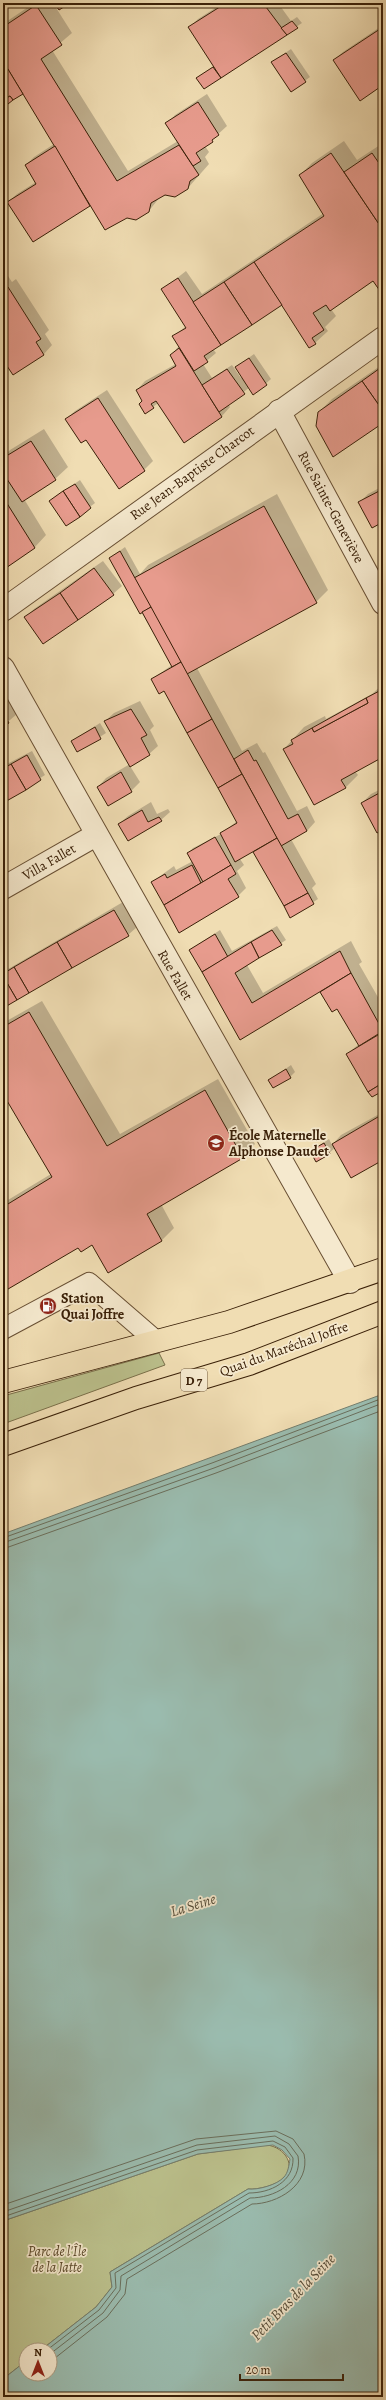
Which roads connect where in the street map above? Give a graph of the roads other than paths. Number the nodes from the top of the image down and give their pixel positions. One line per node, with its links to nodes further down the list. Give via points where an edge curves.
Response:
1 (383, 338): 2 (street, Rue Jean-Baptiste Charcot)
2 (279, 411): 3 (street, Rue Sainte-Geneviève); 4 (street, Rue Jean-Baptiste Charcot)
3 (383, 603)
4 (3, 610)
5 (3, 668): 6 (street, Rue Fallet)
6 (96, 836): 7 (street, Villa Fallet); 9 (street, Rue Fallet)
7 (3, 888)
8 (383, 1269): 9 (main road)
9 (350, 1282): 12 (main road, via 229,1322)
10 (383, 1312): 14 (main road, Quai du Maréchal Joffre / D 7, via 249,1364 136,1398)
11 (3, 1328): 12 (lane, via 89,1283)
12 (156, 1341): 13 (main road)
13 (3, 1382)
14 (3, 1445)

